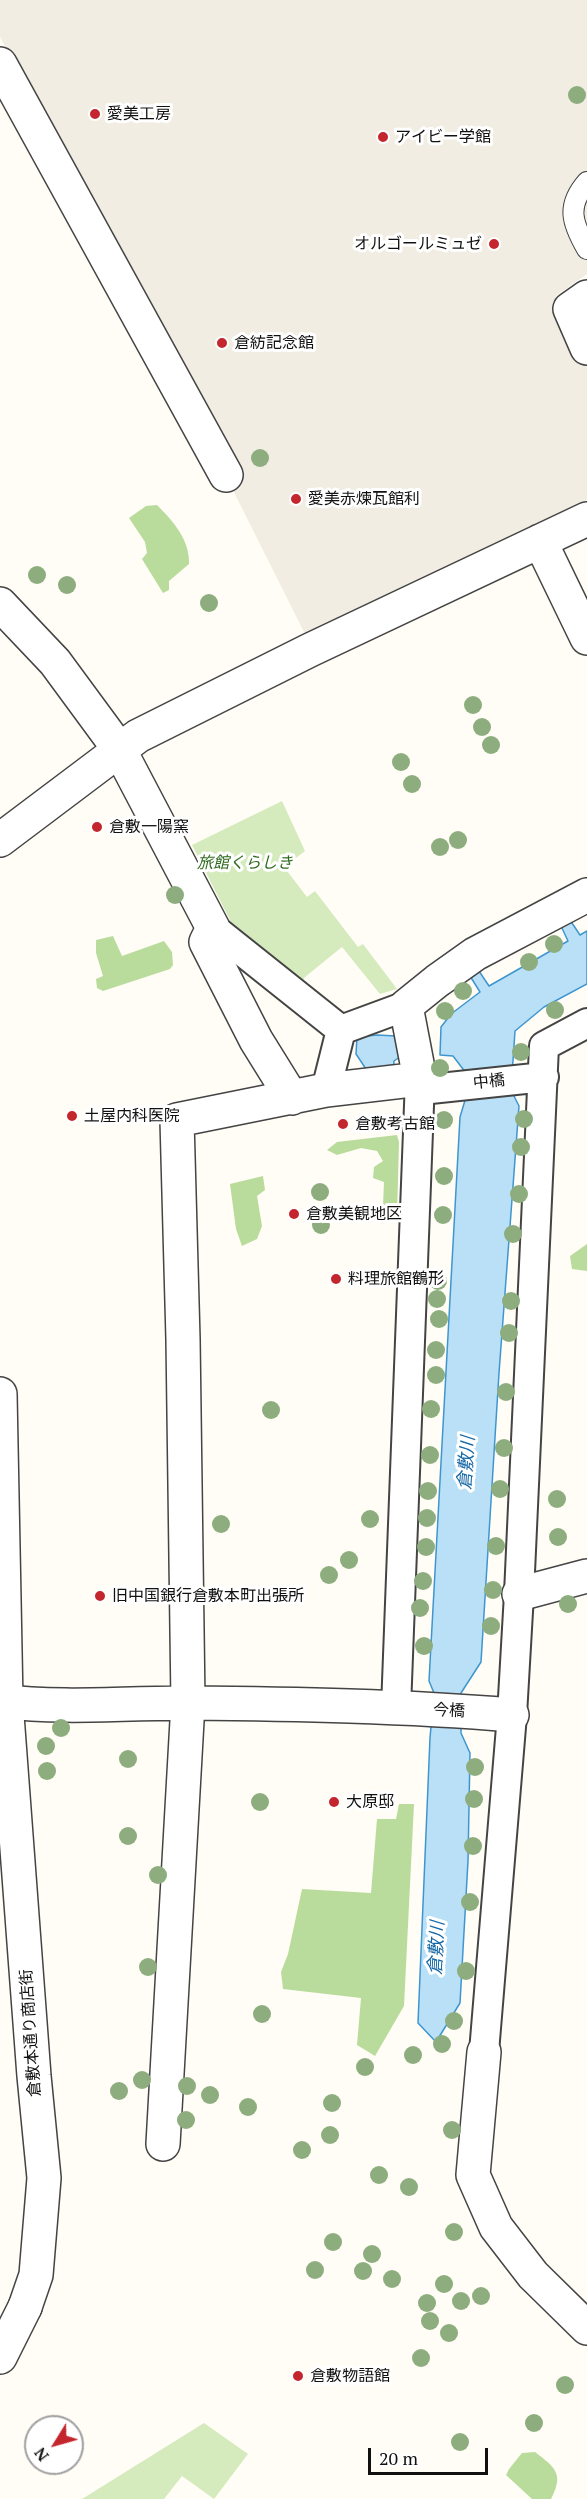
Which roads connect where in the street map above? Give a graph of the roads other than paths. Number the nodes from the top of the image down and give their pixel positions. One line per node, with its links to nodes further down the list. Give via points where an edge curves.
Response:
1 (0, 64): 6 (street)
2 (587, 182): 3 (lane, via 574,201 573,215)
3 (587, 249)
4 (587, 297): 5 (street, via 570,309)
5 (587, 348)
6 (226, 474)
7 (587, 519): 8 (street)
8 (540, 541): 10 (street); 11 (street, via 290,660)
9 (0, 604): 11 (street, via 55,662)
10 (587, 638)
11 (119, 749): 12 (street); 14 (street)
12 (0, 840)
13 (587, 895): 15 (street, via 475,954)
14 (213, 928): 17 (street); 21 (street, via 206,942)
15 (406, 1006): 17 (street); 19 (street)
16 (587, 1023): 18 (street, via 544,1046)
17 (341, 1030): 20 (street)
18 (534, 1078): 19 (street, 中橋, via 452,1086); 24 (street)
19 (420, 1084): 20 (street); 27 (street)
20 (326, 1090): 21 (street)
21 (291, 1098): 26 (street, via 177,1120)
22 (0, 1394): 25 (street, 倉敷本通り商店街)
23 (587, 1576): 24 (street)
24 (519, 1594): 28 (street)
25 (3, 1702): 26 (street, 今橋, via 39,1706); 32 (street, 倉敷本通り商店街, via 44,2178 36,2275)
26 (188, 1703): 27 (street, 今橋); 30 (street)
27 (405, 1708): 28 (street, 今橋)
28 (498, 1714): 29 (street)
29 (484, 2052): 31 (street, via 473,2175 496,2227 533,2275)
30 (163, 2144)
31 (587, 2328)
32 (0, 2357)

